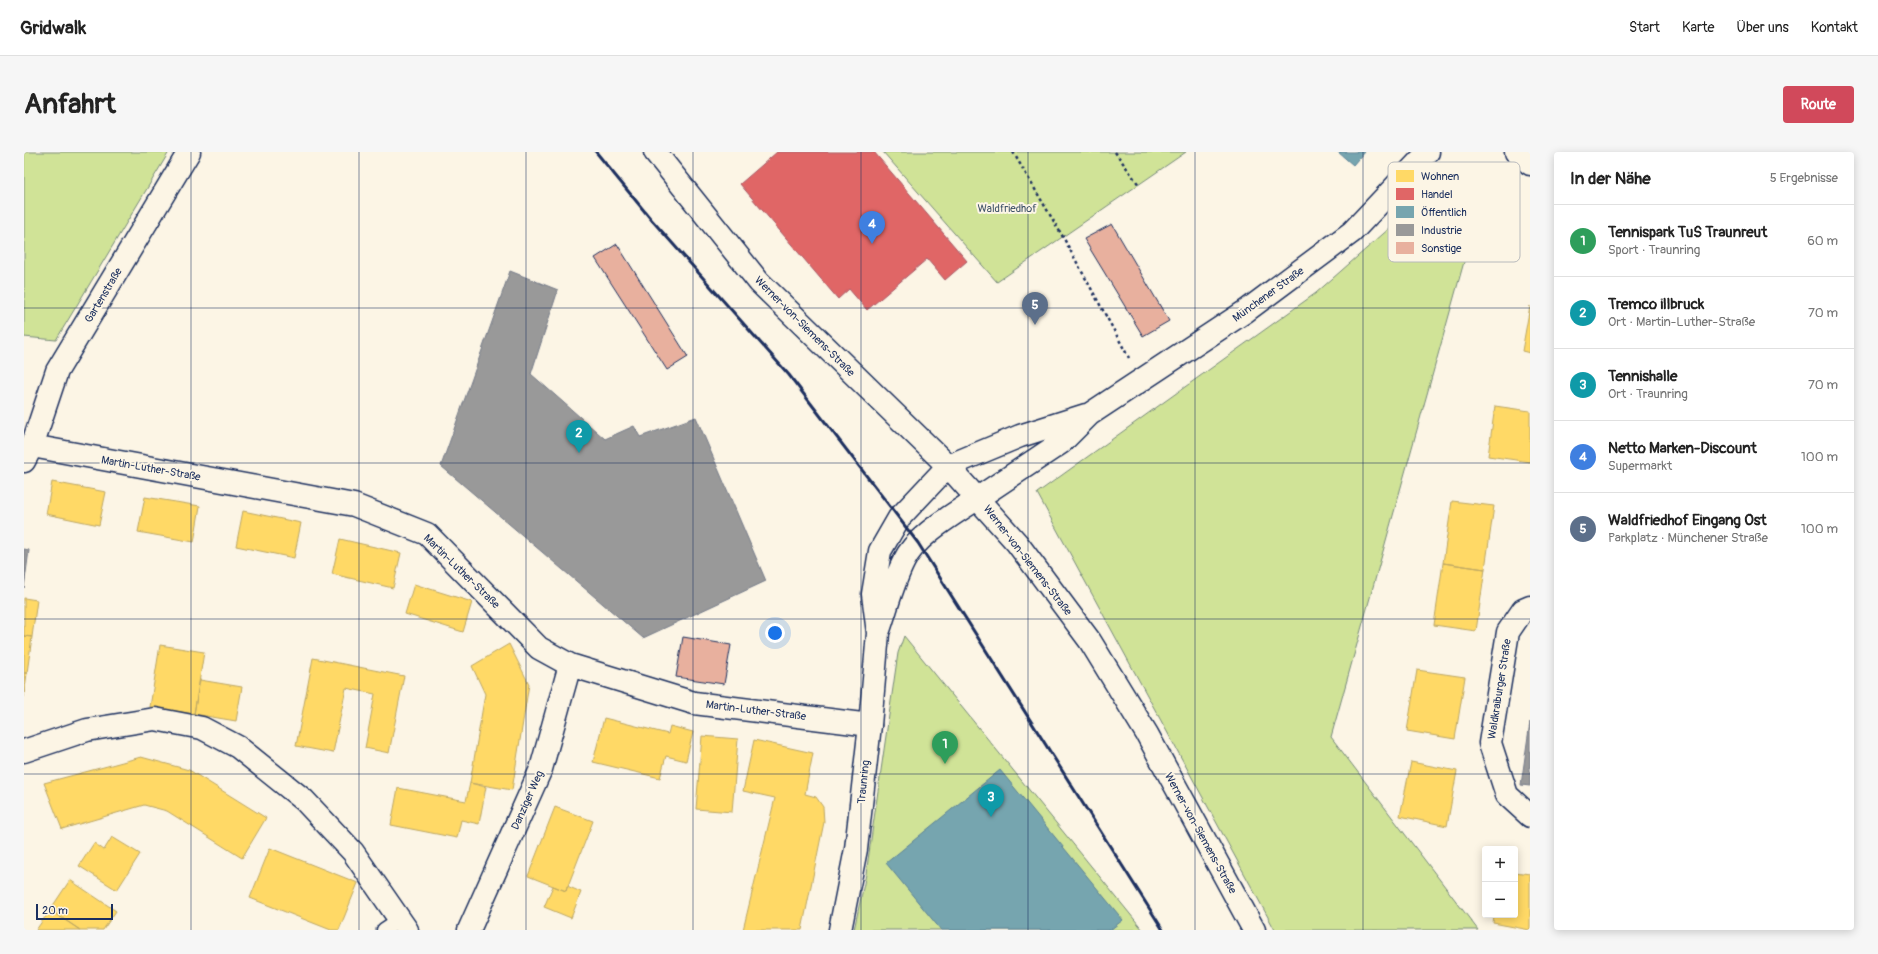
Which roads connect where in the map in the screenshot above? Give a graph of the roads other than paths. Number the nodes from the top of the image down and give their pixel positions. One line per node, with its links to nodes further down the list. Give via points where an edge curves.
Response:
1 (189, 152): 9 (street, Gartenstraße, via 57,371)
2 (654, 152): 10 (street, Werner-von-Siemens-Straße, via 759,282)
3 (1428, 152): 5 (street, Münchener Straße)
4 (1516, 152): 6 (street)
5 (1418, 162)
6 (1530, 164)
7 (1388, 194): 8 (street, Münchener Straße, via 1352,232 1246,310)
8 (1090, 414): 10 (street, Münchener Straße, via 1020,436); 11 (street, Münchener Straße, via 1062,442)
9 (28, 453): 14 (street, Martin-Luther-Straße, via 354,505 427,534 539,648)
10 (948, 466): 11 (street, Werner-von-Siemens-Straße); 13 (street, Traunring, via 899,518 880,551 873,594)
11 (978, 498): 13 (street, Traunring, via 933,529 904,560); 21 (street, Werner-von-Siemens-Straße, via 1017,543 1090,641 1147,734)
12 (1530, 607): 17 (street, Waldkraiburger Straße, via 1523,610 1508,632 1490,743 1507,795)
13 (878, 633): 15 (street, Traunring)
14 (570, 665): 15 (street, Martin-Luther-Straße, via 694,702); 19 (street, Danziger Weg, via 541,769)
15 (870, 725): 20 (street, Traunring, via 856,849)
16 (24, 751): 18 (street, via 87,730 155,719 202,728 238,747 304,800 353,852)
17 (1530, 816)
18 (397, 927)
19 (469, 930)
20 (840, 930)
21 (1254, 930)

